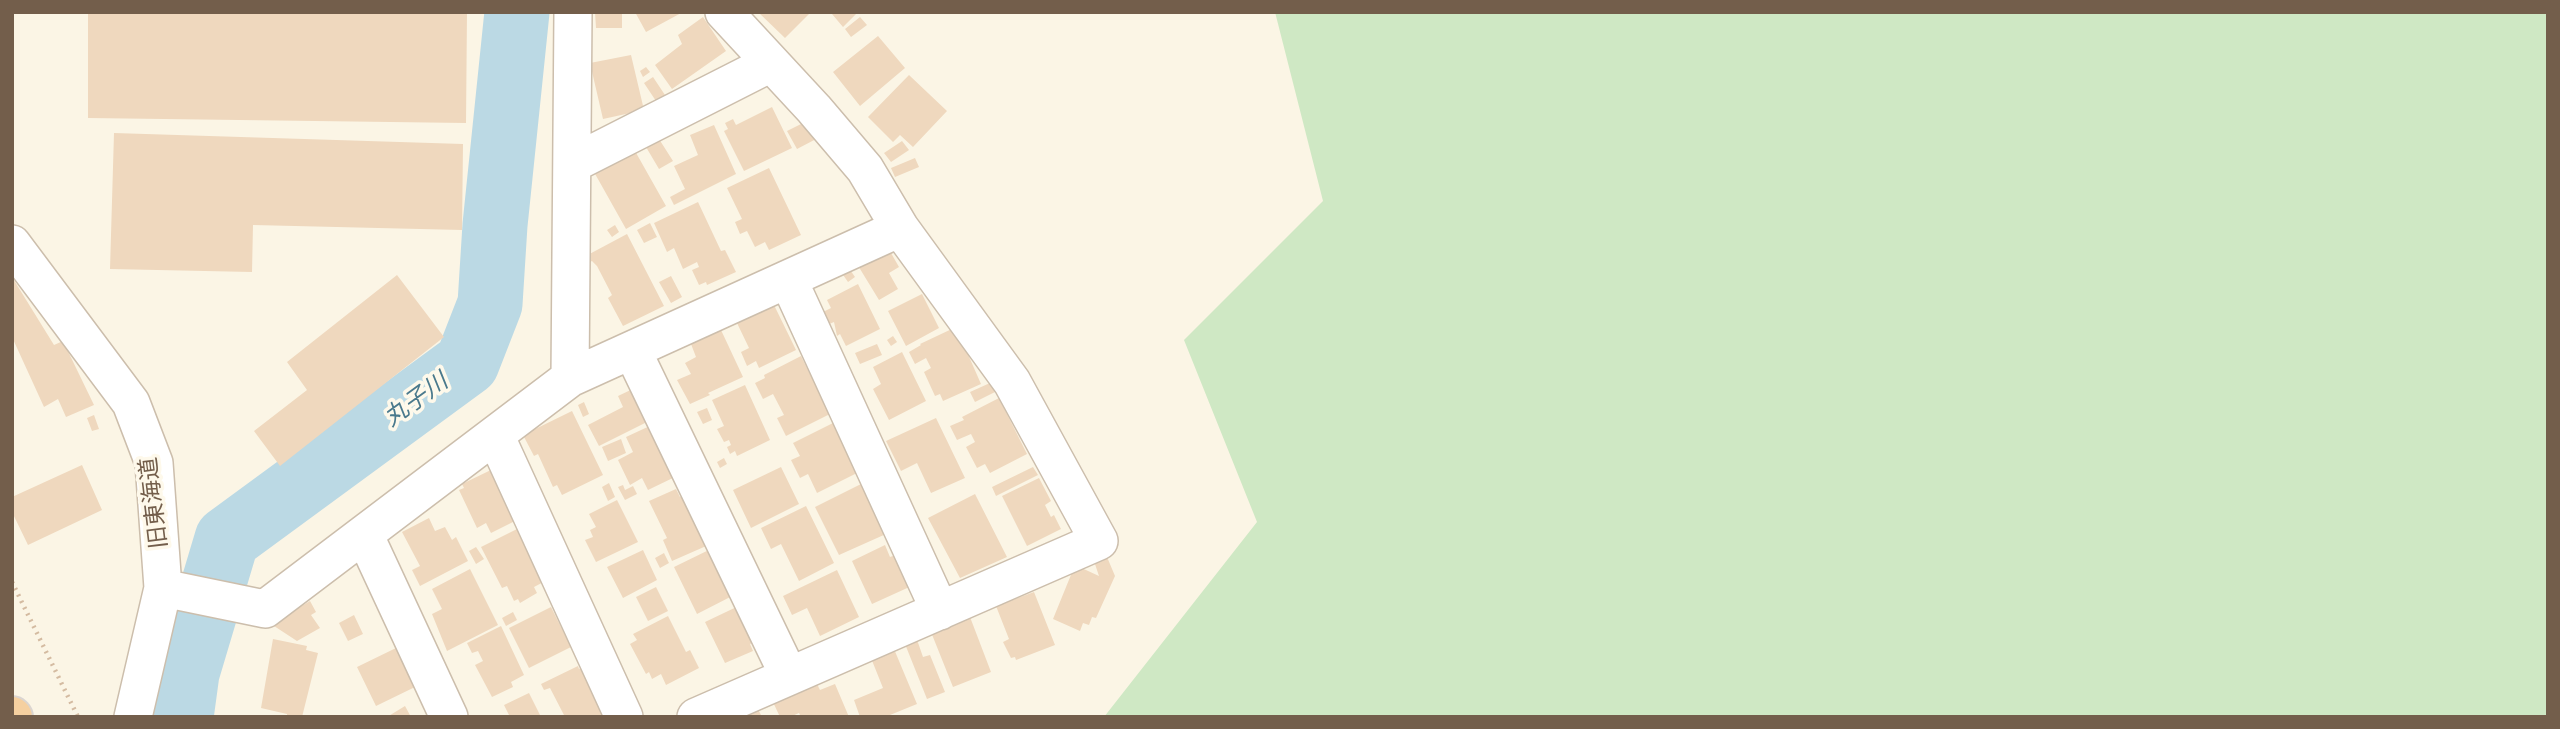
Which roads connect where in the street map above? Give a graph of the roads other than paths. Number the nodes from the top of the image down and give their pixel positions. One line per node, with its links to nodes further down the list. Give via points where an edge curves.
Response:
1 (573, 12): 4 (street)
2 (724, 12): 3 (street)
3 (771, 62): 4 (street); 5 (street, via 865,169)
4 (572, 164): 9 (street)
5 (900, 228): 7 (street); 13 (street, via 1012,382 1099,541)
6 (12, 244): 12 (street, 旧東海道, via 131,403 153,464)
7 (788, 279): 8 (street); 13 (street)
8 (632, 350): 9 (street); 14 (street)
9 (570, 378): 10 (street)
10 (495, 435): 11 (street); 17 (street)
11 (364, 534): 12 (street, via 265,609); 16 (street)
12 (163, 588): 15 (street, 旧東海道)
13 (940, 611): 14 (street)
14 (789, 676): 18 (street)
15 (133, 717)
16 (449, 717)
17 (624, 717)
18 (696, 717)

